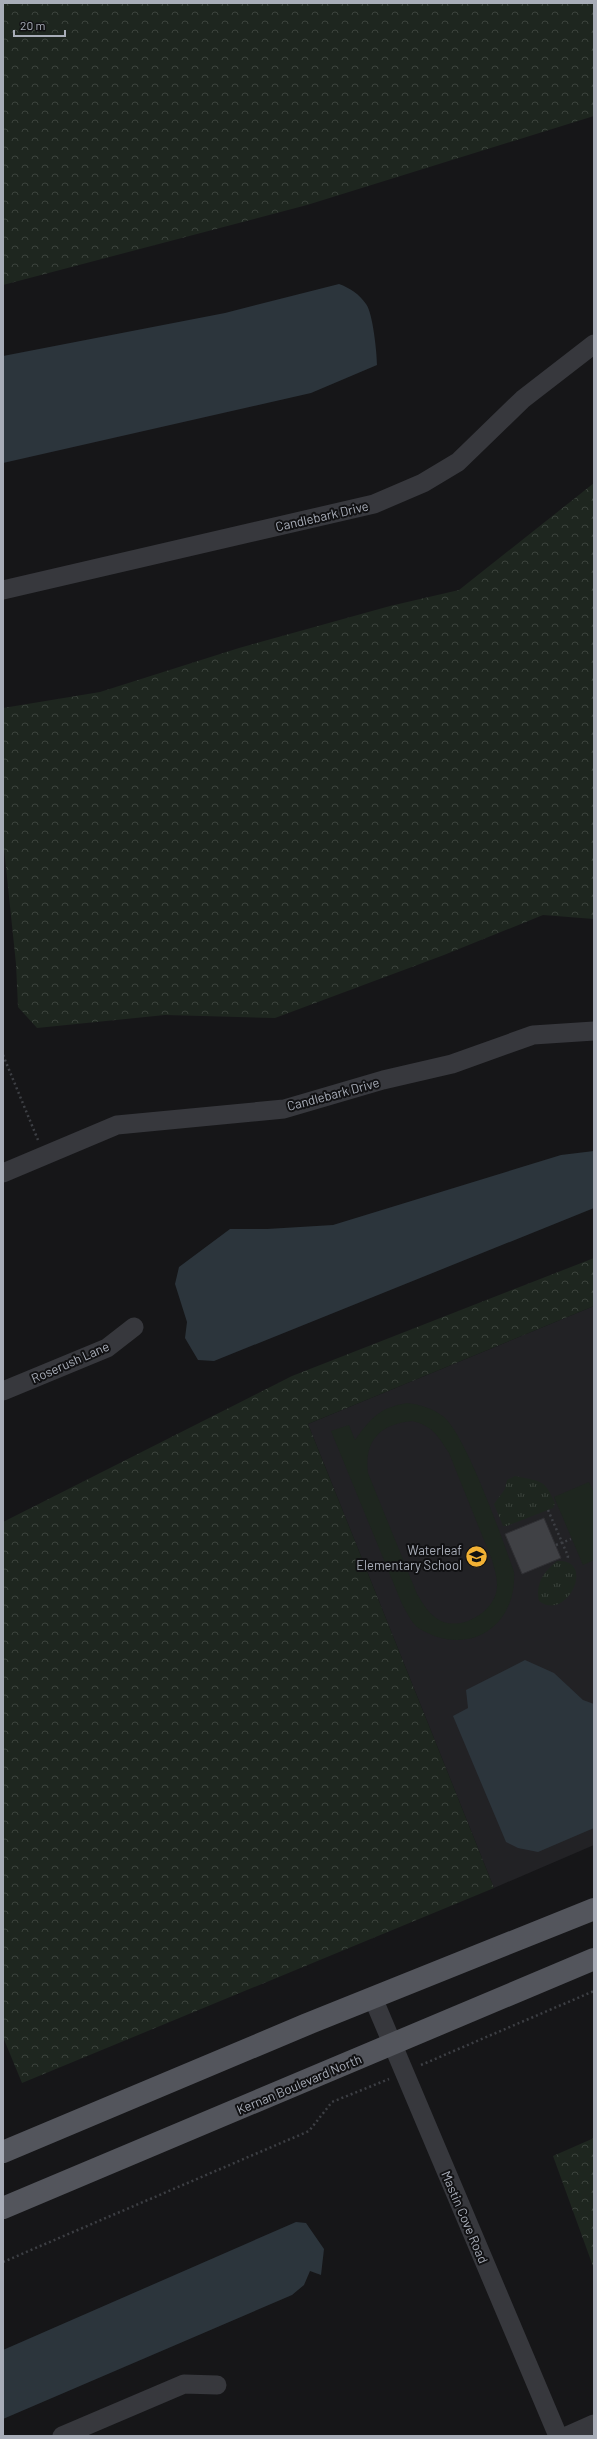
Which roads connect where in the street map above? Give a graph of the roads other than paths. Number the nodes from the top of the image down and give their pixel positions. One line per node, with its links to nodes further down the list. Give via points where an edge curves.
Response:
1 (594, 344): 2 (street, Candlebark Drive, via 523,399 458,462 423,483 374,504)
2 (3, 590)
3 (594, 1031): 4 (street, Candlebark Drive, via 533,1035 452,1064 383,1080 284,1108 116,1124)
4 (3, 1173)
5 (134, 1327): 6 (street, Roserush Lane, via 107,1348)
6 (3, 1391)
7 (594, 1909): 9 (main road)
8 (594, 1959): 10 (main road, Kernan Boulevard North)
9 (373, 1998): 10 (street, Mastin Cove Road); 11 (main road)
10 (392, 2046): 12 (main road, Kernan Boulevard North); 16 (street, Mastin Cove Road)
11 (3, 2152)
12 (3, 2208)
13 (217, 2385): 15 (street, via 184,2384)
14 (594, 2424): 17 (street)
15 (62, 2436)
16 (558, 2436)
17 (567, 2436)

